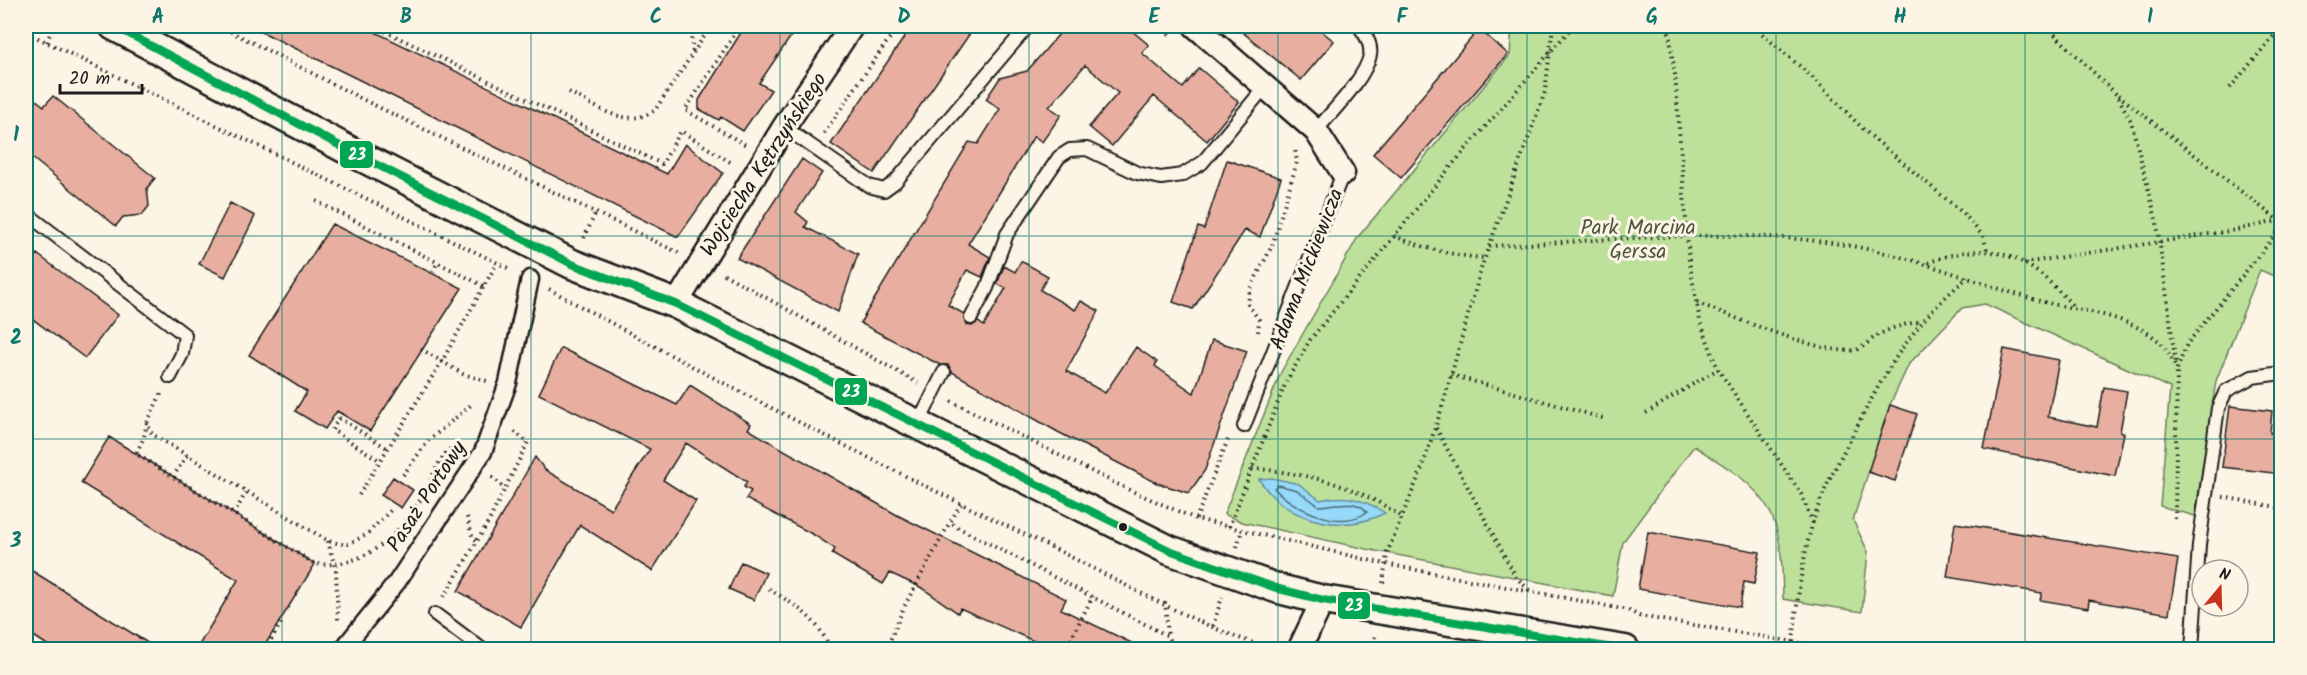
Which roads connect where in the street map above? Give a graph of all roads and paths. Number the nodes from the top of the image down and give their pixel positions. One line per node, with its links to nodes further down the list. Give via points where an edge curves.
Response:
1 (53, 26): 20 (path)
2 (114, 26): 56 (street, via 572,264)
3 (220, 26): 46 (path, via 372,104)
4 (374, 26): 32 (path, via 662,164 681,131)
5 (690, 26): 23 (path)
6 (711, 26): 23 (path)
7 (740, 26): 31 (path, via 685,110)
8 (852, 26): 28 (street, Wojciecha Kętrzyńskiego)
9 (1028, 26): 28 (lane, via 895,183 884,190 869,186)
10 (1159, 26): 21 (path)
11 (1195, 26): 24 (street, Adama Mickiewicza)
12 (1359, 26): 29 (lane, via 1370,43 1364,71)
13 (1554, 26): 22 (path)
14 (1573, 26): 22 (path)
15 (1668, 26): 39 (path)
16 (1753, 26): 44 (path, via 1810,75 1865,132 1964,214 1983,236)
17 (2046, 26): 27 (path)
18 (2282, 26): 25 (path)
19 (26, 35): 20 (path)
20 (46, 42): 48 (path)
21 (1179, 44)
22 (1550, 50): 38 (path); 43 (path, via 1545,92)
23 (693, 54): 26 (path, via 655,110 646,116 615,116)
24 (1264, 88): 29 (street, Adama Mickiewicza); 58 (lane, via 1202,163 1182,175 1161,178 1137,173 1087,149 1070,150 1059,157 1007,234)
25 (2230, 88)
26 (569, 92)
27 (2118, 95): 36 (path); 41 (path, via 2131,121)
28 (784, 128): 46 (street, Wojciecha Kętrzyńskiego)
29 (1316, 131): 33 (street, Adama Mickiewicza)
30 (1292, 146): 60 (path, via 1297,162 1272,246 1249,297 1248,304 1258,320)
31 (755, 151)
32 (742, 170)
33 (1343, 173): 76 (lane, Adama Mickiewicza)
34 (316, 201): 47 (path)
35 (26, 213): 68 (lane, via 185,335 182,354)
36 (2280, 220): 41 (path)
37 (2282, 226): 64 (path, via 2187,344)
38 (1394, 236): 45 (path, via 1459,256); 83 (path, via 1310,340 1286,382)
39 (1687, 237): 43 (path); 50 (path, via 1781,238 1856,246); 55 (path)
40 (26, 242): 42 (path, via 30,246)
41 (2160, 242): 49 (path); 64 (path)
42 (40, 244)
43 (1489, 246): 45 (path)
44 (1988, 250): 49 (path); 50 (path, via 1954,252)
45 (1485, 258): 67 (path)
46 (701, 261): 56 (street, Wojciecha Kętrzyńskiego); 70 (path)
47 (437, 263): 51 (path); 54 (path)
48 (497, 263): 53 (path); 54 (path)
49 (2024, 263): 57 (path, via 2049,279)
50 (1927, 264): 52 (path)
51 (433, 272)
52 (1968, 277): 57 (path); 59 (path)
53 (530, 279): 92 (path); 120 (street, Pasaż Portowy, via 508,383 483,452 397,582)
54 (484, 286): 62 (path)
55 (1696, 302): 59 (path, via 1838,351 1857,350 1877,335); 63 (path)
56 (676, 304): 75 (street)
57 (2074, 307): 64 (path, via 2132,325 2161,343)
58 (971, 318)
59 (1920, 321): 101 (path, via 1872,398 1829,482)
60 (1258, 338)
61 (421, 350): 62 (path)
62 (442, 361): 69 (path); 82 (path)
63 (1718, 369): 72 (path); 101 (path, via 1801,494)
64 (2177, 369): 99 (path)
65 (944, 372): 70 (lane)
66 (2282, 373): 90 (lane, via 2252,377 2226,391 2218,408)
67 (1451, 375): 73 (path); 77 (path)
68 (170, 377): 74 (path)
69 (479, 380)
70 (935, 392): 75 (lane); 98 (path, via 1125,488)
71 (471, 405): 87 (path, via 429,440)
72 (1646, 412)
73 (1606, 419)
74 (147, 423): 84 (path, via 152,434); 88 (path, via 136,454)
75 (917, 425): 110 (street, via 1169,550 1279,589)
76 (1244, 426)
77 (1435, 427): 97 (path); 108 (path, via 1516,577)
78 (513, 431): 103 (path, via 528,442)
79 (1239, 440): 98 (path, via 1229,436)
80 (1250, 444): 83 (path)
81 (456, 445): 106 (path, via 439,463 389,541 369,555)
82 (387, 448): 85 (path); 85 (path, via 340,416 332,430)
83 (1260, 449): 86 (path)
84 (187, 456): 88 (path); 89 (path)
85 (379, 460): 91 (path)
86 (1252, 468): 97 (path, via 1314,477 1361,491); 102 (path)
87 (403, 475)
88 (173, 477): 95 (path)
89 (246, 492): 95 (path); 104 (path)
90 (2206, 493): 93 (path); 129 (lane)
91 (358, 495)
92 (961, 504): 100 (path); 111 (path)
93 (2282, 508)
94 (391, 510): 104 (path, via 366,535 346,545)
95 (234, 514): 106 (path, via 315,564)
96 (466, 515): 103 (path)
97 (1402, 517): 105 (path)
98 (1196, 519): 102 (path)
99 (2175, 519)
100 (950, 522): 109 (path); 123 (path, via 904,607)
101 (1813, 523): 117 (path)
102 (1229, 527): 105 (path)
103 (477, 541): 113 (path)
104 (328, 542): 106 (path)
105 (1385, 564): 108 (path); 112 (path)
106 (335, 566): 115 (path)
107 (769, 589): 122 (path, via 822,628)
108 (1532, 592): 117 (path, via 1628,610 1639,616)
109 (1094, 596): 116 (path); 124 (path)
110 (1323, 600): 112 (street); 126 (street)
111 (1164, 602): 116 (path); 119 (path)
112 (1379, 610): 127 (street)
113 (435, 614): 121 (lane)
114 (282, 623): 118 (path)
115 (338, 625)
116 (1168, 636): 125 (path)
117 (1793, 642): 128 (path)
118 (266, 649)
119 (1273, 649)
120 (342, 650)
121 (483, 650)
122 (831, 650)
123 (886, 650)
124 (1065, 650)
125 (1172, 650)
126 (1299, 650)
127 (1625, 650)
128 (1843, 650)
129 (2192, 650)

